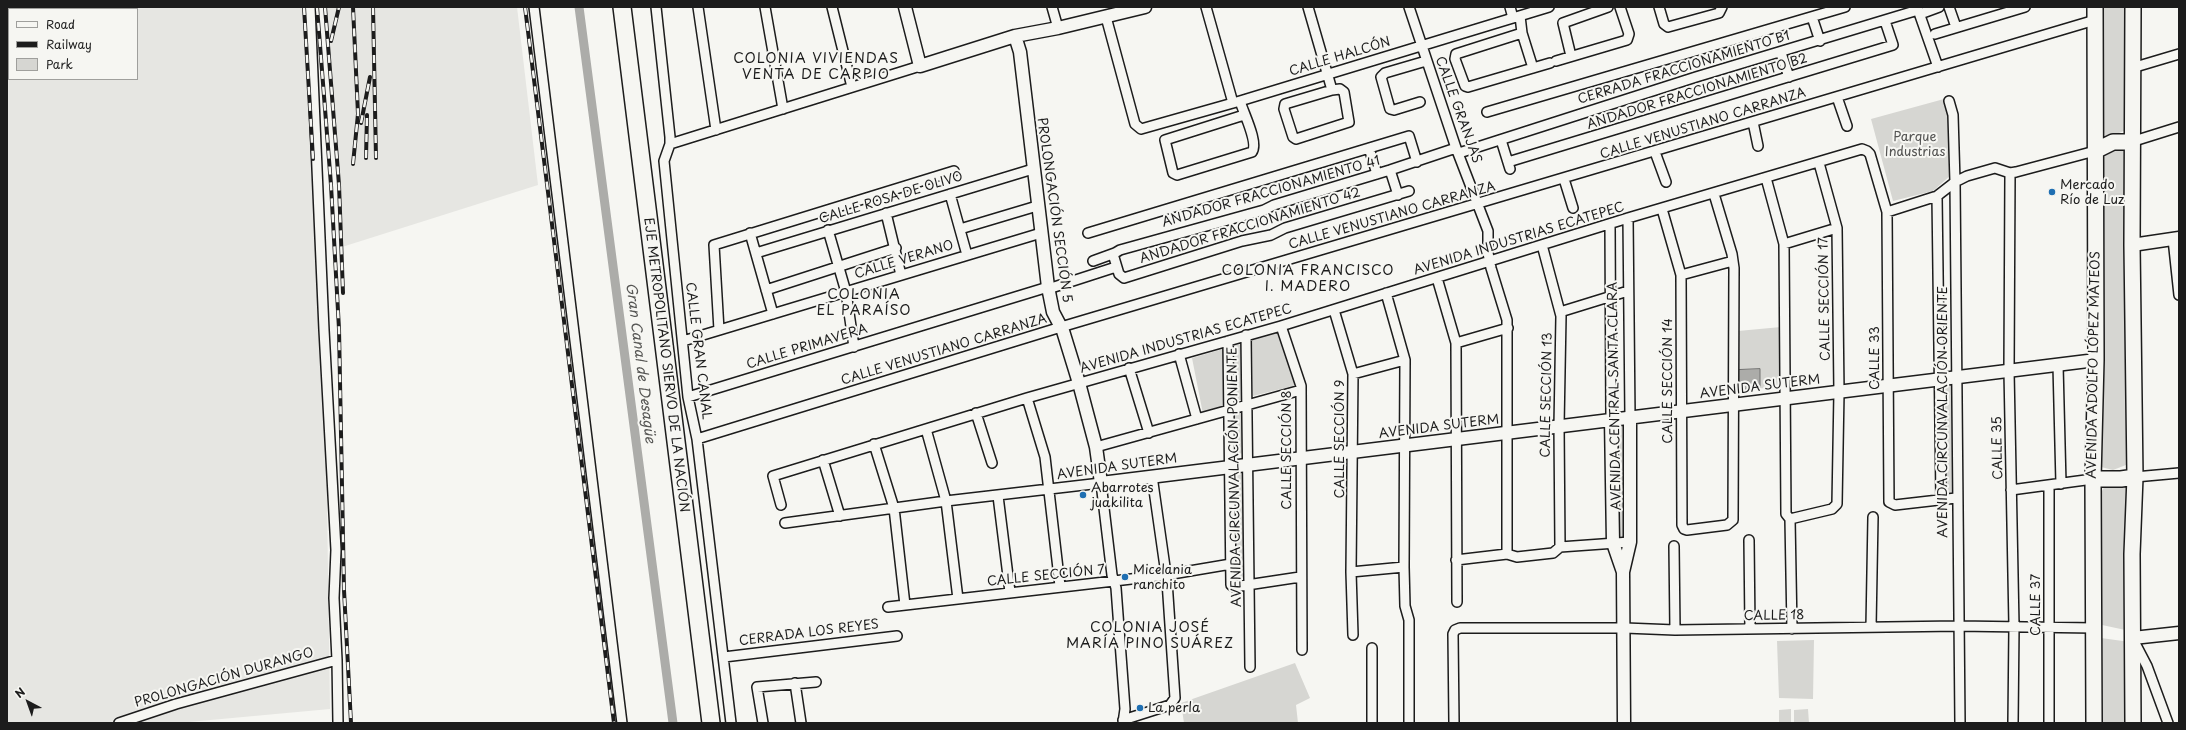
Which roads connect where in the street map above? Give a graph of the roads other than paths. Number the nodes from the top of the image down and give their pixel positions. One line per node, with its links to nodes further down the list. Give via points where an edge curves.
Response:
1 (310, 7): 230 (street, via 336,550 334,598)
2 (534, 7): 237 (street)
3 (611, 7): 238 (highway, EJE METROPOLITANO SIERVO DE LA NACIÓN)
4 (622, 7): 239 (highway, EJE METROPOLITANO SIERVO DE LA NACIÓN)
5 (656, 7): 64 (street, CALLE GRAN CANAL)
6 (698, 7): 61 (street)
7 (765, 7): 55 (street)
8 (832, 7): 49 (street)
9 (905, 7): 43 (street)
10 (1052, 7): 33 (street)
11 (1145, 7): 27 (street)
12 (1206, 7): 52 (street)
13 (1308, 7): 47 (street)
14 (1409, 7): 38 (street, CALLE GRANJAS)
15 (1510, 7): 29 (street)
16 (1549, 7): 29 (street, CALLE HALCÓN)
17 (1608, 7): 41 (street, via 1563,23)
18 (1620, 7): 41 (street, via 1629,34 1627,40)
19 (1659, 7): 20 (street, via 1664,24 1668,27 1719,13)
20 (1722, 7)
21 (1845, 7): 30 (street)
22 (1939, 7): 26 (street, CERRADA FRACCIONAMIENTO B1)
23 (1949, 7): 32 (street)
24 (2024, 7): 32 (street)
25 (2136, 8): 46 (main road)
26 (1918, 10): 31 (street, CERRADA FRACCIONAMIENTO B1); 44 (street)
27 (1112, 13): 33 (street); 52 (street, CALLE HALCÓN, via 1136,124 1139,128 1143,129)
28 (2095, 14): 44 (street, CALLE VENUSTIANO CARRANZA); 68 (main road, AVENIDA ADOLFO LÓPEZ MATEOS)
29 (1517, 17): 34 (street); 38 (street, CALLE HALCÓN)
30 (1812, 17): 37 (street); 56 (street)
31 (1885, 21): 37 (street, CERRADA FRACCIONAMIENTO B1); 48 (street, ANDADOR FRACCIONAMIENTO B2, via 1893,45)
32 (1956, 27): 35 (street)
33 (1058, 28): 36 (street)
34 (1522, 32): 45 (street); 45 (street, via 1458,52 1455,59 1467,87)
35 (1935, 34)
36 (1015, 36): 43 (street); 72 (street, PROLONGACIÓN SECCIÓN 5, via 1020,52)
37 (1820, 41): 39 (street, CERRADA FRACCIONAMIENTO B1)
38 (1421, 46): 42 (street, CALLE GRANJAS); 47 (street, CALLE HALCÓN)
39 (1781, 53): 48 (street); 62 (street, CERRADA FRACCIONAMIENTO B1, via 1696,77)
40 (2179, 54): 46 (street)
41 (1572, 56): 45 (street)
42 (1426, 61): 53 (street, via 1385,73 1381,77 1390,109); 67 (street, CALLE GRANJAS)
43 (920, 66): 49 (street)
44 (1938, 67): 51 (street, CALLE VENUSTIANO CARRANZA)
45 (1533, 68)
46 (2132, 68): 63 (main road)
47 (1328, 75): 50 (street); 52 (street, CALLE HALCÓN)
48 (1789, 77): 62 (street, ANDADOR FRACCIONAMIENTO B2, via 1509,166)
49 (852, 87): 55 (street)
50 (1332, 90): 50 (street, via 1284,106 1293,137 1296,139 1349,122 1344,92 1340,89)
51 (1838, 97): 58 (street, CALLE VENUSTIANO CARRANZA); 59 (street)
52 (1236, 102): 57 (street)
53 (1420, 102)
54 (1949, 102): 80 (street, AVENIDA CIRCUNVALACIÓN ORIENTE, via 1953,115)
55 (783, 109): 61 (street)
56 (1487, 112)
57 (1244, 116): 57 (street, via 1248,121 1255,147 1252,152 1177,175 1173,174 1166,140)
58 (1752, 122): 65 (street); 69 (street, CALLE VENUSTIANO CARRANZA)
59 (1847, 126)
60 (2179, 127): 63 (street)
61 (716, 130): 64 (street)
62 (1501, 140): 67 (street, CERRADA FRACCIONAMIENTO B1)
63 (2131, 142): 68 (main road, via 2113,142); 103 (main road)
64 (670, 144): 131 (street, CALLE GRAN CANAL, via 664,161)
65 (1758, 146)
66 (1369, 148): 70 (street, via 1409,136); 76 (street); 99 (street)
67 (1458, 150): 70 (street, ANDADOR FRACCIONAMIENTO 41); 86 (street, CALLE GRANJAS)
68 (2095, 151): 75 (street); 137 (main road, AVENIDA ADOLFO LÓPEZ MATEOS)
69 (1655, 152): 78 (street, CALLE VENUSTIANO CARRANZA); 79 (street)
70 (1417, 162): 73 (street, ANDADOR FRACCIONAMIENTO 41)
71 (1819, 163): 77 (street, AVENIDA INDUSTRIAS ECATEPEC); 90 (street, AVENIDA INDUSTRIAS ECATEPEC, via 1862,149 1867,151); 94 (street, CALLE SECCIÓN 17)
72 (1033, 169): 82 (street, CALLE ROSA DE OLIVO); 87 (street, PROLONGACIÓN SECCIÓN 5)
73 (1390, 170): 76 (street, ANDADOR FRACCIONAMIENTO 41); 83 (street)
74 (954, 171): 97 (street, CALLE ROSA DE OLIVO)
75 (2010, 173): 80 (street, via 1995,168); 140 (street, CALLE 35)
76 (1377, 174): 106 (street, ANDADOR FRACCIONAMIENTO 41)
77 (1766, 178): 84 (street, AVENIDA INDUSTRIAS ECATEPEC); 101 (street)
78 (1564, 179): 86 (street, CALLE VENUSTIANO CARRANZA); 88 (street)
79 (1666, 182)
80 (1955, 182): 85 (street); 142 (street, AVENIDA CIRCUNVALACIÓN ORIENTE)
81 (1409, 191): 83 (street, ANDADOR FRACCIONAMIENTO 42)
82 (950, 194): 91 (street, CALLE ROSA DE OLIVO); 95 (street)
83 (1398, 194): 111 (street, ANDADOR FRACCIONAMIENTO 42, via 1124,278 1120,276)
84 (1714, 194): 89 (street, AVENIDA INDUSTRIAS ECATEPEC); 110 (street)
85 (1938, 196): 90 (street); 143 (street, AVENIDA CIRCUNVALACIÓN ORIENTE)
86 (1478, 204): 109 (street, CALLE GRANJAS, via 1488,231); 127 (street, CALLE VENUSTIANO CARRANZA)
87 (1037, 206): 95 (street); 98 (street, PROLONGACIÓN SECCIÓN 5)
88 (1573, 208)
89 (1662, 209): 92 (street, AVENIDA INDUSTRIAS ECATEPEC); 114 (street, CALLE SECCIÓN 14)
90 (1887, 212): 145 (street, CALLE 33)
91 (886, 213): 96 (street, CALLE ROSA DE OLIVO); 104 (street)
92 (1628, 218): 93 (street, AVENIDA INDUSTRIAS ECATEPEC); 119 (street, AVENIDA CENTRAL SANTA CLARA)
93 (1610, 224): 102 (street, AVENIDA INDUSTRIAS ECATEPEC); 122 (street, AVENIDA CENTRAL SANTA CLARA)
94 (1837, 228): 101 (street); 147 (street, CALLE SECCIÓN 17)
95 (960, 229): 107 (street)
96 (828, 230): 105 (street, CALLE ROSA DE OLIVO); 112 (street)
97 (750, 233): 105 (street); 129 (street, CALLE ROSA DE OLIVO, via 714,245)
98 (1041, 233): 107 (street, CALLE VERANO); 116 (street, PROLONGACIÓN SECCIÓN 5)
99 (1088, 233)
100 (2176, 238): 103 (street); 121 (street)
101 (1784, 244): 150 (street)
102 (1542, 245): 109 (street, AVENIDA INDUSTRIAS ECATEPEC); 124 (street, CALLE SECCIÓN 13)
103 (2132, 245): 176 (main road)
104 (896, 248): 112 (street); 113 (street)
105 (756, 253): 117 (street)
106 (1113, 254): 108 (street, ANDADOR FRACCIONAMIENTO 41); 111 (street)
107 (967, 255): 113 (street, CALLE VERANO)
108 (1093, 261)
109 (1489, 261): 115 (street, AVENIDA INDUSTRIAS ECATEPEC); 128 (street, CALLE GRANJAS)
110 (1733, 261): 114 (street); 151 (street)
111 (1116, 267): 116 (street)
112 (839, 268): 117 (street); 118 (street)
113 (901, 275): 118 (street, CALLE VERANO)
114 (1681, 275): 153 (street, CALLE SECCIÓN 14)
115 (1437, 278): 120 (street, AVENIDA INDUSTRIAS ECATEPEC); 133 (street)
116 (1048, 288): 127 (street, PROLONGACIÓN SECCIÓN 5, via 1053,312); 134 (street, CALLE PRIMAVERA)
117 (766, 290): 125 (street)
118 (846, 292): 125 (street, CALLE VERANO); 134 (street)
119 (1628, 292): 122 (street); 156 (street, AVENIDA CENTRAL SANTA CLARA)
120 (1386, 293): 123 (street, AVENIDA INDUSTRIAS ECATEPEC); 136 (street)
121 (2179, 295)
122 (1611, 296): 124 (street); 158 (street, AVENIDA CENTRAL SANTA CLARA)
123 (1334, 310): 126 (street, AVENIDA INDUSTRIAS ECATEPEC); 141 (street, CALLE SECCIÓN 9)
124 (1560, 312): 159 (street, CALLE SECCIÓN 13)
125 (773, 314): 129 (street, CALLE VERANO)
126 (1281, 326): 130 (street, AVENIDA INDUSTRIAS ECATEPEC); 146 (street, CALLE SECCIÓN 8)
127 (1061, 327): 144 (street, PROLONGACIÓN SECCIÓN 5); 163 (street, CALLE VENUSTIANO CARRANZA)
128 (1508, 328): 133 (street); 161 (street, CALLE GRANJAS)
129 (719, 330): 131 (street, CALLE VERANO)
130 (1246, 335): 132 (street, AVENIDA INDUSTRIAS ECATEPEC); 152 (street, AVENIDA CIRCUNVALACIÓN PONIENTE)
131 (683, 340): 148 (street, CALLE GRAN CANAL)
132 (1228, 341): 135 (street, AVENIDA INDUSTRIAS ECATEPEC); 154 (street, AVENIDA CIRCUNVALACIÓN PONIENTE)
133 (1456, 343): 164 (street)
134 (854, 347): 148 (street, CALLE PRIMAVERA)
135 (1179, 354): 139 (street, AVENIDA INDUSTRIAS ECATEPEC); 157 (street)
136 (1405, 360): 141 (street); 166 (street)
137 (2096, 360): 138 (street, AVENIDA SUTERM); 177 (main road, AVENIDA ADOLFO LÓPEZ MATEOS)
138 (2058, 365): 140 (street, AVENIDA SUTERM); 179 (street)
139 (1129, 368): 144 (street, AVENIDA INDUSTRIAS ECATEPEC); 162 (street)
140 (2009, 371): 142 (street, AVENIDA SUTERM); 182 (street, CALLE 35)
141 (1353, 374): 168 (street, CALLE SECCIÓN 9)
142 (1956, 378): 143 (street, AVENIDA SUTERM); 184 (street, AVENIDA CIRCUNVALACIÓN ORIENTE)
143 (1941, 379): 145 (street, AVENIDA SUTERM); 185 (street, AVENIDA CIRCUNVALACIÓN ORIENTE)
144 (1079, 383): 149 (street, AVENIDA INDUSTRIAS ECATEPEC); 167 (street, PROLONGACIÓN SECCIÓN 5)
145 (1888, 386): 147 (street, AVENIDA SUTERM); 185 (street, CALLE 33, via 1891,504)
146 (1301, 390): 152 (street); 169 (street, CALLE SECCIÓN 8)
147 (1839, 392): 150 (street, AVENIDA SUTERM); 191 (street, CALLE SECCIÓN 17, via 1837,504 1834,508)
148 (688, 396): 163 (street, CALLE GRAN CANAL)
149 (1027, 398): 155 (street, AVENIDA INDUSTRIAS ECATEPEC); 181 (street, via 1045,457)
150 (1785, 399): 151 (street, AVENIDA SUTERM); 191 (street, via 1786,514)
151 (1732, 405): 153 (street, AVENIDA SUTERM); 153 (street, CALLE SECCIÓN 14, via 1733,520 1727,525 1688,530 1682,528)
152 (1246, 406): 154 (street); 172 (street, AVENIDA CIRCUNVALACIÓN PONIENTE)
153 (1682, 410): 156 (street, AVENIDA SUTERM)
154 (1229, 411): 157 (street); 173 (street, AVENIDA CIRCUNVALACIÓN PONIENTE)
155 (976, 414): 160 (street, AVENIDA INDUSTRIAS ECATEPEC); 171 (street)
156 (1630, 417): 158 (street, AVENIDA SUTERM); 194 (street, AVENIDA CENTRAL SANTA CLARA)
157 (1198, 419): 162 (street)
158 (1611, 419): 159 (street, AVENIDA SUTERM); 195 (street, AVENIDA CENTRAL SANTA CLARA)
159 (1559, 426): 161 (street, AVENIDA SUTERM); 197 (street, CALLE SECCIÓN 13)
160 (926, 429): 165 (street, AVENIDA INDUSTRIAS ECATEPEC); 186 (street)
161 (1508, 432): 164 (street, AVENIDA SUTERM); 198 (street, CALLE GRANJAS)
162 (1149, 433): 167 (street)
163 (697, 439): 229 (street, CALLE GRAN CANAL)
164 (1456, 439): 166 (street, AVENIDA SUTERM); 199 (street)
165 (874, 444): 170 (street, AVENIDA INDUSTRIAS ECATEPEC); 188 (street)
166 (1405, 445): 168 (street, AVENIDA SUTERM); 201 (street)
167 (1096, 447): 178 (street, PROLONGACIÓN SECCIÓN 5)
168 (1353, 452): 169 (street, AVENIDA SUTERM); 202 (street, CALLE SECCIÓN 9)
169 (1300, 458): 172 (street, AVENIDA SUTERM); 205 (street, CALLE SECCIÓN 8)
170 (823, 460): 187 (street, AVENIDA INDUSTRIAS ECATEPEC, via 772,476); 189 (street)
171 (992, 463)
172 (1249, 464): 173 (street, AVENIDA SUTERM); 208 (street, AVENIDA CIRCUNVALACIÓN PONIENTE)
173 (1231, 466): 175 (street, AVENIDA SUTERM); 200 (street, AVENIDA CIRCUNVALACIÓN PONIENTE)
174 (2179, 473): 176 (street)
175 (1152, 476): 178 (street, AVENIDA SUTERM); 204 (street)
176 (2135, 477): 177 (main road); 226 (main road, via 2132,554)
177 (2093, 479): 179 (street); 219 (main road, AVENIDA ADOLFO LÓPEZ MATEOS)
178 (1101, 483): 181 (street, AVENIDA SUTERM); 206 (street)
179 (2061, 484): 180 (street)
180 (2049, 486): 182 (street); 217 (street, CALLE 37)
181 (1050, 490): 183 (street, AVENIDA SUTERM); 207 (street)
182 (2012, 490): 215 (street, CALLE 35)
183 (998, 496): 186 (street, AVENIDA SUTERM); 209 (street)
184 (1956, 498): 185 (street); 214 (street, AVENIDA CIRCUNVALACIÓN ORIENTE)
185 (1941, 500)
186 (946, 501): 188 (street, AVENIDA SUTERM); 210 (street)
187 (781, 505)
188 (894, 508): 189 (street, AVENIDA SUTERM); 212 (street)
189 (840, 516): 192 (street, AVENIDA SUTERM)
190 (1873, 516): 216 (street)
191 (1790, 518): 221 (street)
192 (785, 524)
193 (1749, 540): 220 (street)
194 (1630, 542): 195 (street); 203 (street, AVENIDA CENTRAL SANTA CLARA)
195 (1613, 543): 197 (street); 203 (street, AVENIDA CENTRAL SANTA CLARA)
196 (1674, 546): 222 (street)
197 (1560, 547): 198 (street, via 1553,553 1517,557)
198 (1508, 554): 199 (street)
199 (1456, 560): 211 (street)
200 (1231, 564): 204 (street, CALLE SECCIÓN 7); 208 (street, AVENIDA CIRCUNVALACIÓN PONIENTE, via 1232,586)
201 (1404, 567): 202 (street); 244 (street, via 1405,606 1409,620)
202 (1351, 572): 224 (street, CALLE SECCIÓN 9)
203 (1623, 572): 218 (street, AVENIDA CENTRAL SANTA CLARA)
204 (1166, 575): 206 (street, CALLE SECCIÓN 7); 234 (street, via 1175,698 1173,702)
205 (1300, 577): 208 (street); 228 (street, CALLE SECCIÓN 8)
206 (1114, 581): 207 (street, CALLE SECCIÓN 7); 234 (street, via 1125,709)
207 (1060, 586): 209 (street, CALLE SECCIÓN 7)
208 (1249, 586): 231 (street, AVENIDA CIRCUNVALACIÓN PONIENTE)
209 (1010, 592): 210 (street, CALLE SECCIÓN 7)
210 (958, 599): 212 (street, CALLE SECCIÓN 7)
211 (1457, 602)
212 (905, 605): 213 (street, CALLE SECCIÓN 7)
213 (888, 607)
214 (1958, 626): 215 (street, CALLE 18); 216 (street, CALLE 18); 247 (street, AVENIDA CIRCUNVALACIÓN ORIENTE)
215 (2014, 626): 217 (street, CALLE 18); 248 (street, CALLE 35)
216 (1871, 627): 221 (street, CALLE 18)
217 (2049, 627): 219 (street, CALLE 18); 249 (street, CALLE 37)
218 (1625, 628): 222 (street, CALLE 18); 245 (street, CALLE 18, via 1455,630); 246 (street, AVENIDA CENTRAL SANTA CLARA)
219 (2094, 628): 250 (main road, AVENIDA ADOLFO LÓPEZ MATEOS)
220 (1750, 629): 221 (street, CALLE 18); 222 (street, CALLE 18)
221 (1792, 629)
222 (1674, 630)
223 (2179, 633): 226 (street)
224 (1353, 635)
225 (897, 636): 229 (street, CERRADA LOS REYES)
226 (2133, 638): 251 (main road); 252 (street, via 2147,666)
227 (1372, 648): 243 (street)
228 (1302, 650)
229 (724, 657): 240 (street, CALLE GRAN CANAL)
230 (337, 660): 235 (street, PROLONGACIÓN DURANGO, via 176,704); 236 (street)
231 (1250, 667)
232 (816, 682): 233 (street)
233 (795, 684): 241 (street, via 757,687); 242 (street)
234 (1123, 721)
235 (119, 723)
236 (338, 723)
237 (622, 723)
238 (700, 723)
239 (711, 723)
240 (731, 723)
241 (763, 723)
242 (801, 723)
243 (1372, 723)
244 (1409, 723)
245 (1454, 723)
246 (1624, 723)
247 (1960, 723)
248 (2013, 723)
249 (2049, 723)
250 (2094, 723)
251 (2133, 723)
252 (2168, 723)

